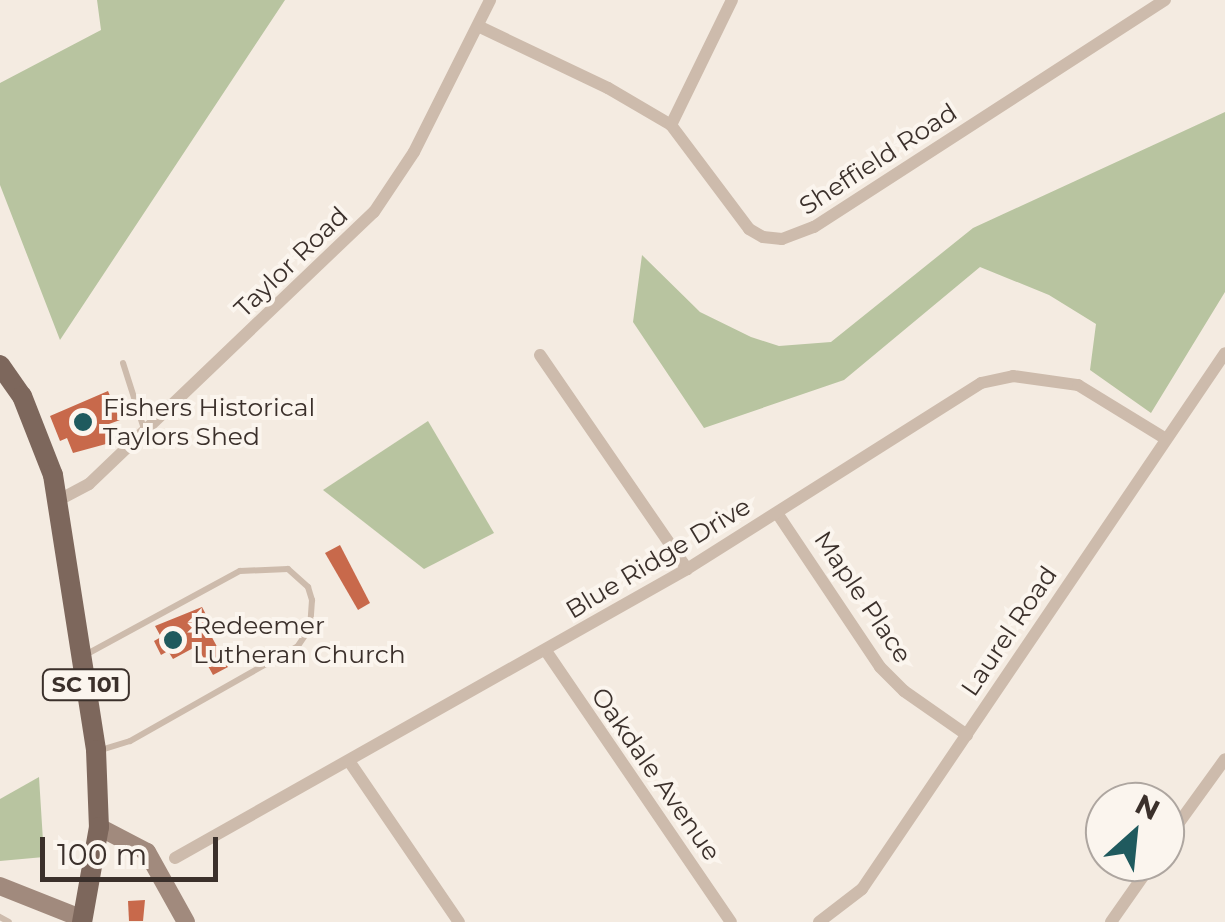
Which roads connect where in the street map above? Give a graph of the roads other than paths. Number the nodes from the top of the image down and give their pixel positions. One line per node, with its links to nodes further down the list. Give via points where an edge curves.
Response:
1 (490, 0): 4 (street, Taylor Road)
2 (732, 0): 5 (street)
3 (1165, 0): 5 (street, Sheffield Road, via 797,237 768,238 750,229)
4 (478, 26): 5 (street, Sheffield Road); 10 (street, Taylor Road, via 414,152 374,212)
5 (671, 125)
6 (1225, 353): 11 (street, Laurel Road)
7 (540, 355): 14 (street)
8 (123, 363): 10 (lane)
9 (0, 365): 12 (main road, SC 101, via 28,412)
10 (145, 432): 12 (street, Taylor Road, via 89,484)
11 (1166, 439): 13 (street, Blue Ridge Drive, via 1078,385 998,378 968,390); 17 (street, Laurel Road)
12 (57, 501): 16 (main road, SC 101)
13 (776, 513): 14 (street, Blue Ridge Drive); 17 (street, Maple Place, via 880,666 912,698)
14 (687, 569): 15 (street, Blue Ridge Drive)
15 (546, 651): 20 (street, Blue Ridge Drive); 31 (street, Oakdale Avenue)
16 (82, 656): 18 (main road, SC 101); 18 (lane, via 240,570 288,569 312,600 310,628 298,646 130,742)
17 (967, 734): 32 (street, Laurel Road, via 862,890)
18 (96, 750): 22 (main road, SC 101)
19 (1225, 759): 21 (street)
20 (349, 761): 23 (street, Blue Ridge Drive); 30 (street)
21 (1185, 814)
22 (98, 827): 27 (main road, SC 101); 29 (street, via 147,852)
23 (175, 858)
24 (1139, 882): 33 (street)
25 (0, 886): 27 (street)
26 (0, 917): 28 (lane)
27 (83, 920)
28 (9, 922)
29 (186, 922)
30 (459, 922)
31 (731, 922)
32 (819, 922)
33 (1110, 922)

